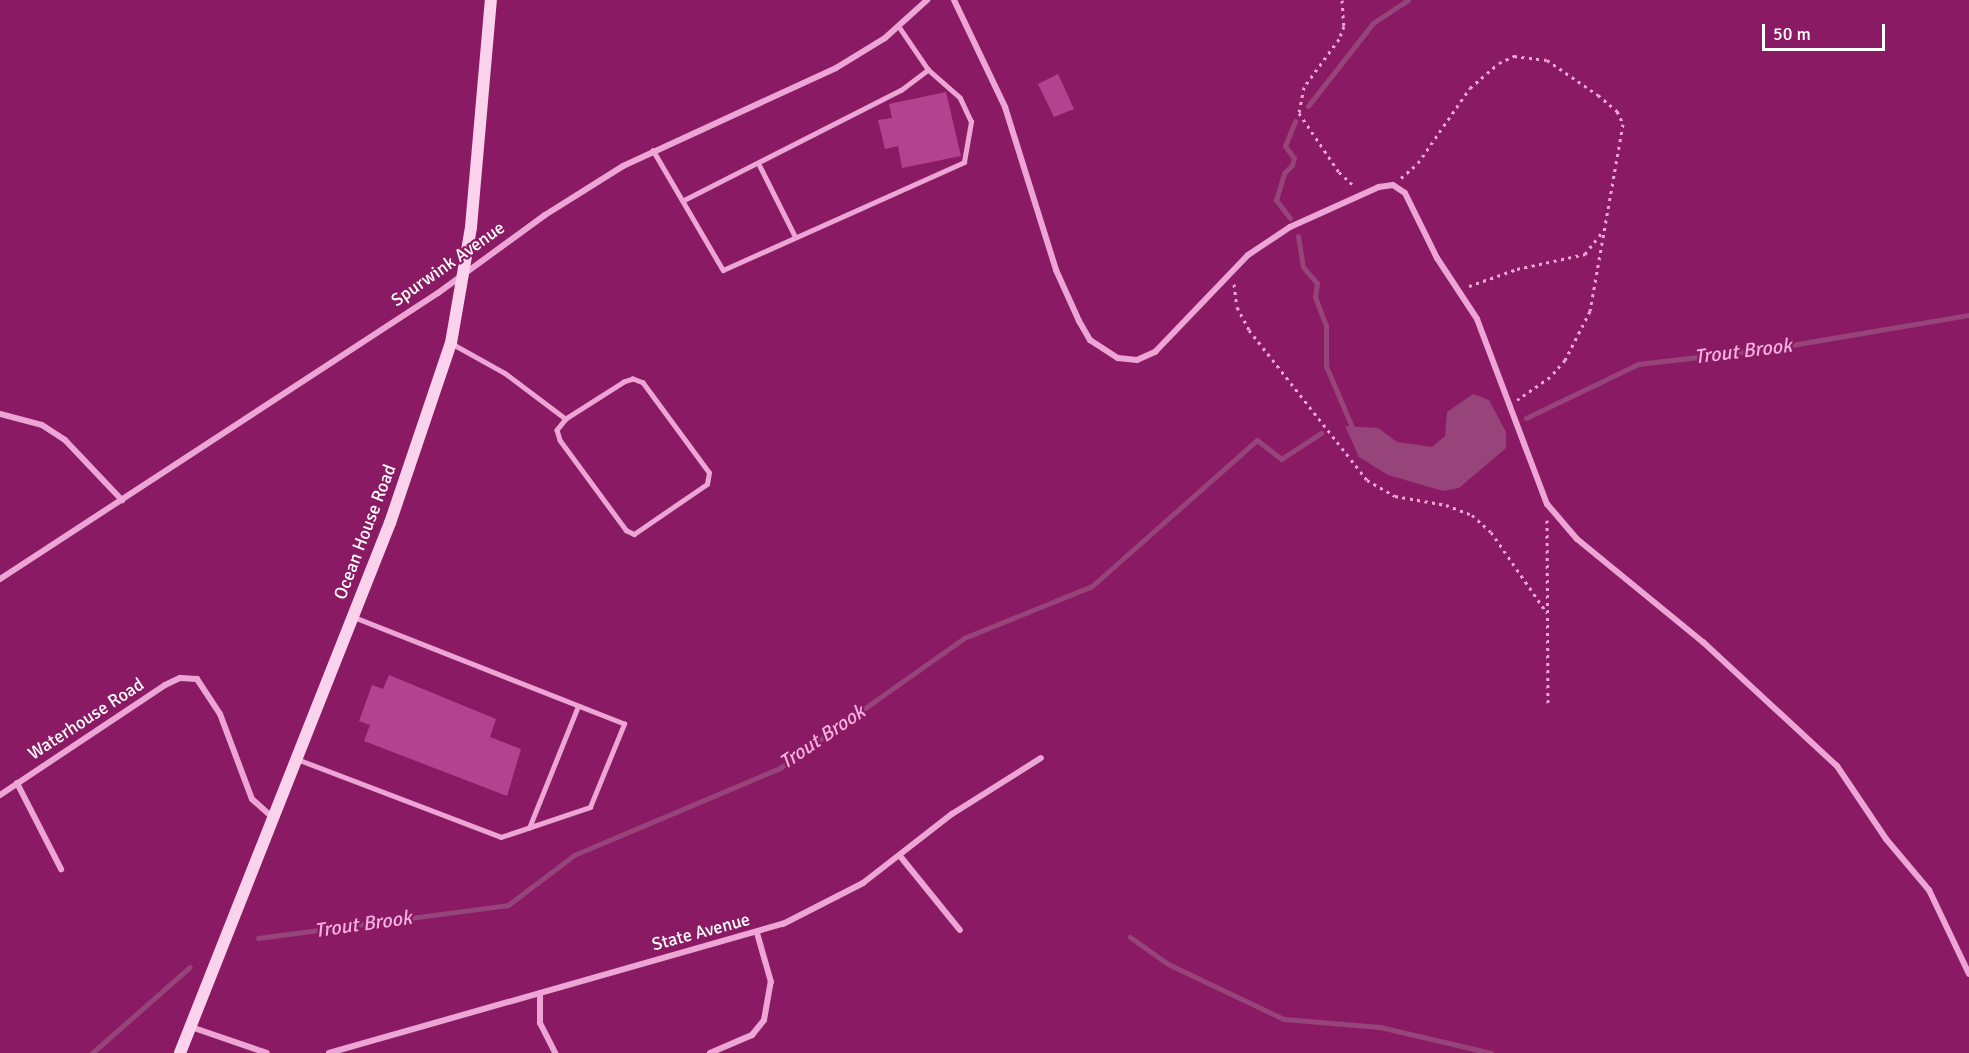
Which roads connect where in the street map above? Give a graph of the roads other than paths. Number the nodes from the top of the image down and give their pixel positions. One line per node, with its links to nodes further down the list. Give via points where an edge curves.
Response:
1 (491, 0): 10 (main road, Ocean House Road)
2 (927, 0): 4 (street, Spurwink Avenue)
3 (954, 0): 28 (street, via 1005,106 1056,270 1090,340 1119,358 1137,360 1155,352 1267,240 1364,194 1393,185 1405,193 1437,258 1477,319 1512,403 1547,504 1577,539 1703,642 1837,766 1886,839 1929,890)
4 (898, 26): 5 (lane); 6 (street, Spurwink Avenue, via 836,68)
5 (927, 70): 7 (lane, via 901,90); 9 (lane, via 960,98 971,122 964,162)
6 (653, 150): 8 (lane); 10 (street, Spurwink Avenue, via 545,215)
7 (759, 164): 8 (lane); 9 (lane)
8 (684, 200): 9 (lane, via 723,270)
9 (795, 236)
10 (464, 274): 11 (main road, Ocean House Road); 14 (street, Spurwink Avenue)
11 (451, 343): 13 (lane, via 505,373); 16 (main road, Ocean House Road)
12 (0, 414): 14 (street, via 42,425 65,440)
13 (566, 420): 13 (lane, via 558,430 560,440 626,530 634,534 707,484 709,473 644,383 633,379 624,382)
14 (122, 500): 15 (street, Spurwink Avenue)
15 (0, 579)
16 (353, 617): 17 (lane); 19 (main road, Ocean House Road)
17 (578, 706): 23 (lane); 23 (lane, via 624,724 590,807)
18 (1041, 758): 24 (street, State Avenue, via 952,814)
19 (297, 759): 22 (main road, Ocean House Road); 23 (lane, via 501,837)
20 (17, 783): 21 (street, Waterhouse Road); 22 (street, Waterhouse Road, via 165,685 180,678 197,679 214,701 252,799); 25 (street)
21 (0, 795)
22 (272, 817): 30 (main road, Ocean House Road)
23 (529, 828)
24 (900, 856): 26 (street); 27 (street, State Avenue, via 831,902)
25 (61, 869)
26 (960, 930)
27 (757, 933): 29 (street, State Avenue); 36 (street, via 771,982 764,1020 752,1035)
28 (1969, 974)
29 (540, 993): 31 (street, State Avenue); 35 (street, via 540,1023)
30 (190, 1027): 32 (main road, Ocean House Road); 33 (street)
31 (351, 1051): 34 (street, State Avenue)
32 (180, 1053)
33 (267, 1053)
34 (330, 1053)
35 (555, 1053)
36 (710, 1053)

